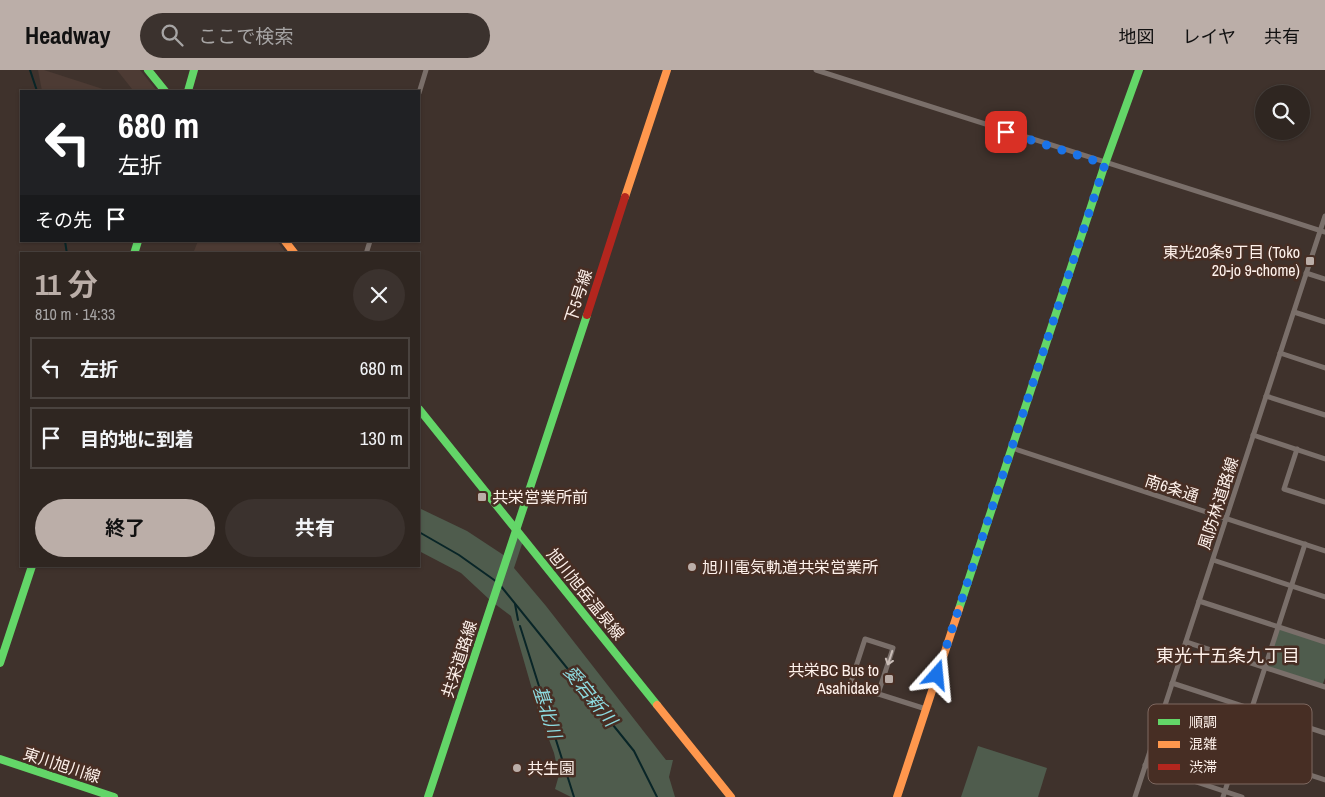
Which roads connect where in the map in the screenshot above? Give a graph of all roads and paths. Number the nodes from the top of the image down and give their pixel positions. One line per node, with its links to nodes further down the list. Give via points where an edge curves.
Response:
1 (148, 70): 7 (street)
2 (194, 70): 8 (street)
3 (426, 70): 9 (street)
4 (667, 70): 30 (street, 下5号線)
5 (816, 70): 10 (street)
6 (1139, 70): 10 (street)
7 (164, 90)
8 (188, 90)
9 (420, 90)
10 (1105, 164): 12 (street); 25 (street)
11 (1325, 216): 12 (street, 風防林道路線)
12 (1323, 232): 15 (street, 風防林道路線)
13 (286, 242): 14 (street)
14 (293, 252)
15 (1306, 273): 16 (street); 17 (street, 風防林道路線)
16 (1325, 279)
17 (1294, 312): 18 (street); 19 (street, 風防林道路線)
18 (1325, 322)
19 (1280, 354): 20 (street); 21 (street, 風防林道路線)
20 (1325, 368)
21 (1266, 396): 23 (street); 24 (street, 風防林道路線)
22 (420, 410): 30 (street, 旭川旭岳温泉線)
23 (1325, 415)
24 (1253, 435): 26 (street); 29 (street, 風防林道路線)
25 (1012, 448): 29 (street, 南6条通); 49 (street)
26 (1297, 449): 27 (street); 28 (street, via 1284,489)
27 (1325, 459)
28 (1325, 502)
29 (1226, 519): 31 (street, 南6条通); 33 (street, 風防林道路線)
30 (516, 530): 61 (street, 共栄道路線); 62 (street, 旭川旭岳温泉線)
31 (1305, 544): 32 (street, 南6条通); 35 (street)
32 (1325, 551)
33 (1213, 560): 35 (street); 37 (street, 風防林道路線)
34 (32, 567): 41 (street)
35 (1292, 586): 36 (street); 38 (street)
36 (1325, 597)
37 (1199, 601): 38 (street); 39 (street, 風防林道路線)
38 (1278, 627): 40 (street); 42 (street)
39 (1186, 642): 42 (street); 43 (street, 風防林道路線)
40 (1325, 642)
41 (0, 663)
42 (1265, 667): 44 (street); 48 (street)
43 (1172, 683): 46 (street, 風防林道路線); 47 (street)
44 (1325, 687)
45 (878, 694): 45 (street, one-way to 45, via 850,685 865,639 893,648); 49 (street)
46 (1165, 704)
47 (1237, 704)
48 (1254, 704)
49 (926, 709): 63 (street)
50 (1312, 729): 51 (street)
51 (1325, 733)
52 (1148, 756): 54 (street, 風防林道路線)
53 (0, 759): 60 (street, 東川旭川線)
54 (1145, 765): 55 (street); 64 (street, 風防林道路線)
55 (1148, 766)
56 (1312, 776): 57 (street)
57 (1325, 780)
58 (1197, 784): 59 (street)
59 (1224, 794): 65 (street)
60 (114, 797)
61 (428, 797)
62 (731, 797)
63 (896, 797)
64 (1135, 797)
65 (1242, 797)

